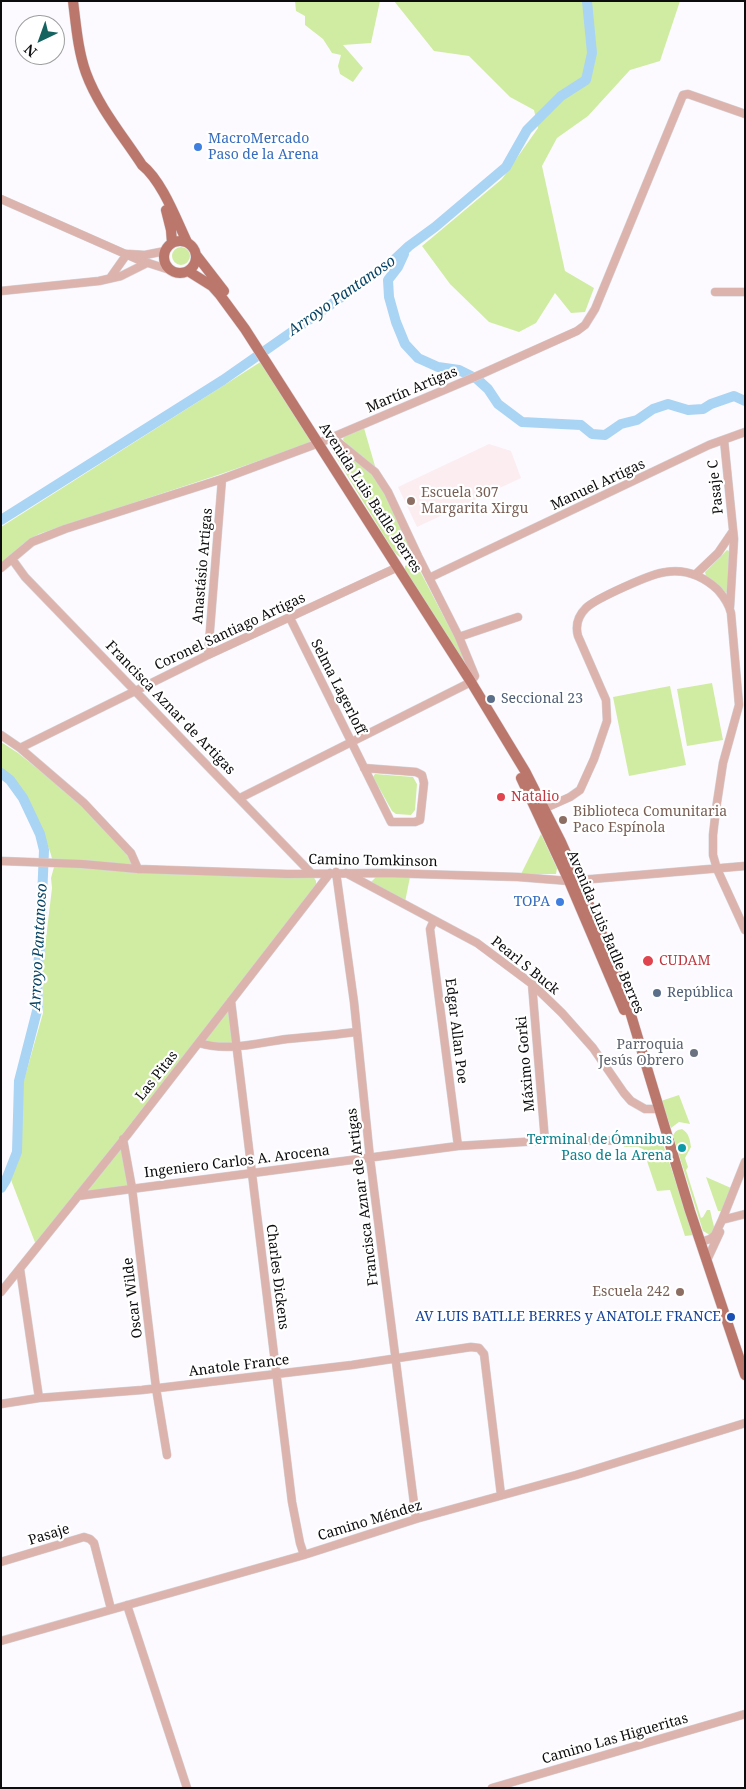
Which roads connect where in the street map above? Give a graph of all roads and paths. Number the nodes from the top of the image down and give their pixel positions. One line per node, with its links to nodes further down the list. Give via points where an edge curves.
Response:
1 (72, 1): 3 (main road, via 86,73 102,105)
2 (745, 114): 18 (street, Martín Artigas, via 683,95 585,325 569,336)
3 (142, 165): 5 (main road, via 165,196); 6 (main road, via 168,215)
4 (1, 199): 7 (street)
5 (187, 242): 6 (main road, via 176,241); 8 (main road)
6 (168, 247): 7 (street, via 143,255); 10 (main road, via 164,260)
7 (127, 254): 9 (street); 12 (street)
8 (197, 256): 11 (main road, via 195,265); 16 (main road, Avenida Luis Batlle Berres, via 225,292)
9 (147, 263): 10 (street); 12 (street)
10 (172, 271): 11 (main road)
11 (188, 271): 16 (main road, Avenida Luis Batlle Berres, via 212,286)
12 (110, 278): 13 (street)
13 (1, 292)
14 (715, 292): 15 (street)
15 (745, 292)
16 (248, 333): 20 (main road, Avenida Luis Batlle Berres)
17 (745, 432): 19 (street, Manuel Artigas)
18 (332, 437): 20 (street, Martín Artigas); 27 (street, Avenida Luis Batlle Berres, via 364,462 382,482)
19 (724, 440): 22 (street, Pasaje C); 27 (street, Manuel Artigas)
20 (319, 443): 21 (street, Martín Artigas); 24 (main road, Avenida Luis Batlle Berres)
21 (222, 479): 23 (street, Martín Artigas, via 49,535 32,542); 32 (street, Anastásio Artigas)
22 (733, 531): 26 (street, Pasaje C, via 718,553); 28 (street, Pasaje C)
23 (12, 559): 25 (street, Martín Artigas); 34 (street, Francisca Aznar de Artigas, via 25,577)
24 (398, 566): 30 (street, Coronel Santiago Artigas); 33 (main road, Avenida Luis Batlle Berres)
25 (1, 568)
26 (696, 574): 28 (street, via 714,586); 40 (street, via 655,574 597,601 586,608 577,621 578,636 606,700 607,721 580,790)
27 (429, 578): 31 (street, Avenida Luis Batlle Berres)
28 (730, 607): 43 (street, Pasaje C, via 739,705 725,754 716,809 713,855)
29 (518, 617): 31 (street)
30 (290, 618): 32 (street, Coronel Santiago Artigas); 36 (street, Selma Lagerloff)
31 (459, 638): 33 (street, Avenida Luis Batlle Berres, via 474,671)
32 (208, 655): 34 (street, Coronel Santiago Artigas)
33 (471, 682): 36 (street); 40 (main road, Avenida Luis Batlle Berres)
34 (137, 691): 37 (street, Coronel Santiago Artigas); 39 (street, Francisca Aznar de Artigas)
35 (1, 735): 37 (street)
36 (352, 742): 38 (street, Selma Lagerloff); 39 (street)
37 (20, 748): 44 (street, via 84,803 130,853)
38 (364, 768): 38 (street, Selma Lagerloff, via 422,775 420,820 391,822)
39 (240, 798): 45 (street, Francisca Aznar de Artigas)
40 (541, 811): 48 (main road, Avenida Luis Batlle Berres); 48 (main road, Avenida Luis Batlle Berres, via 549,838)
41 (1, 861): 44 (street, Camino Tomkinson)
42 (745, 866): 43 (street, Camino Tomkinson)
43 (717, 868): 48 (street, Camino Tomkinson); 50 (street, Pasaje C)
44 (138, 869): 45 (street, Camino Tomkinson)
45 (312, 873): 46 (street, Camino Tomkinson)
46 (333, 873): 47 (street, Camino Tomkinson); 52 (street, Las Pitas); 53 (street, Francisca Aznar de Artigas)
47 (346, 873): 48 (street, Camino Tomkinson); 49 (street, Pearl S Buck)
48 (573, 880): 56 (main road, Avenida Luis Batlle Berres); 56 (main road, Avenida Luis Batlle Berres, via 597,924 626,996)
49 (434, 920): 51 (street, Pearl S Buck, via 477,943); 61 (street, Edgar Allan Poe, via 430,929)
50 (745, 930)
51 (532, 984): 57 (street, Pearl S Buck, via 587,1041 631,1101 645,1108); 60 (street, Máximo Gorki)
52 (231, 1001): 54 (street, Las Pitas); 55 (street, Charles Dickens)
53 (356, 1032): 55 (street); 62 (street, Francisca Aznar de Artigas)
54 (199, 1043): 55 (street); 58 (street, Las Pitas)
55 (236, 1047): 64 (street, Charles Dickens)
56 (640, 1048): 57 (main road, Avenida Luis Batlle Berres)
57 (658, 1109): 59 (main road, Avenida Luis Batlle Berres)
58 (123, 1139): 65 (street, Oscar Wilde); 66 (street, Las Pitas)
59 (669, 1140): 60 (street, Ingeniero Carlos A. Arocena); 69 (main road, Avenida Luis Batlle Berres)
60 (545, 1142): 61 (street, Ingeniero Carlos A. Arocena)
61 (458, 1146): 62 (street, Ingeniero Carlos A. Arocena)
62 (370, 1158): 64 (street, Ingeniero Carlos A. Arocena); 73 (street, Francisca Aznar de Artigas)
63 (745, 1162): 68 (street)
64 (252, 1174): 65 (street, Ingeniero Carlos A. Arocena); 74 (street, Charles Dickens)
65 (132, 1188): 66 (street, Ingeniero Carlos A. Arocena); 76 (street, Oscar Wilde)
66 (78, 1196): 71 (street, Las Pitas)
67 (745, 1214): 68 (street)
68 (722, 1220): 69 (street, via 715,1235); 70 (street, via 722,1228)
69 (701, 1242): 70 (main road, Avenida Luis Batlle Berres)
70 (707, 1260): 75 (main road, Avenida Luis Batlle Berres)
71 (20, 1269): 72 (street, Las Pitas); 77 (street)
72 (1, 1292)
73 (395, 1359): 74 (street, Anatole France); 81 (street, Anatole France, via 471,1347 479,1348 484,1354); 82 (street, Francisca Aznar de Artigas)
74 (277, 1374): 76 (street, Anatole France); 83 (street, Charles Dickens, via 292,1502)
75 (745, 1375)
76 (156, 1388): 77 (street, Anatole France); 80 (street, Oscar Wilde)
77 (40, 1398): 78 (street, Anatole France)
78 (1, 1404)
79 (745, 1423): 81 (street, Camino Méndez)
80 (167, 1455)
81 (501, 1495): 82 (street, Camino Méndez)
82 (416, 1519): 83 (street, Camino Méndez)
83 (304, 1555): 85 (street, Camino Méndez)
84 (1, 1562): 86 (street, Pasaje, via 84,1537 90,1539 94,1543)
85 (127, 1605): 86 (street, Camino Méndez); 89 (street)
86 (110, 1609): 87 (street, Camino Méndez)
87 (1, 1640)
88 (745, 1714): 90 (street, Camino Las Higueritas)
89 (187, 1788)
90 (492, 1788)

